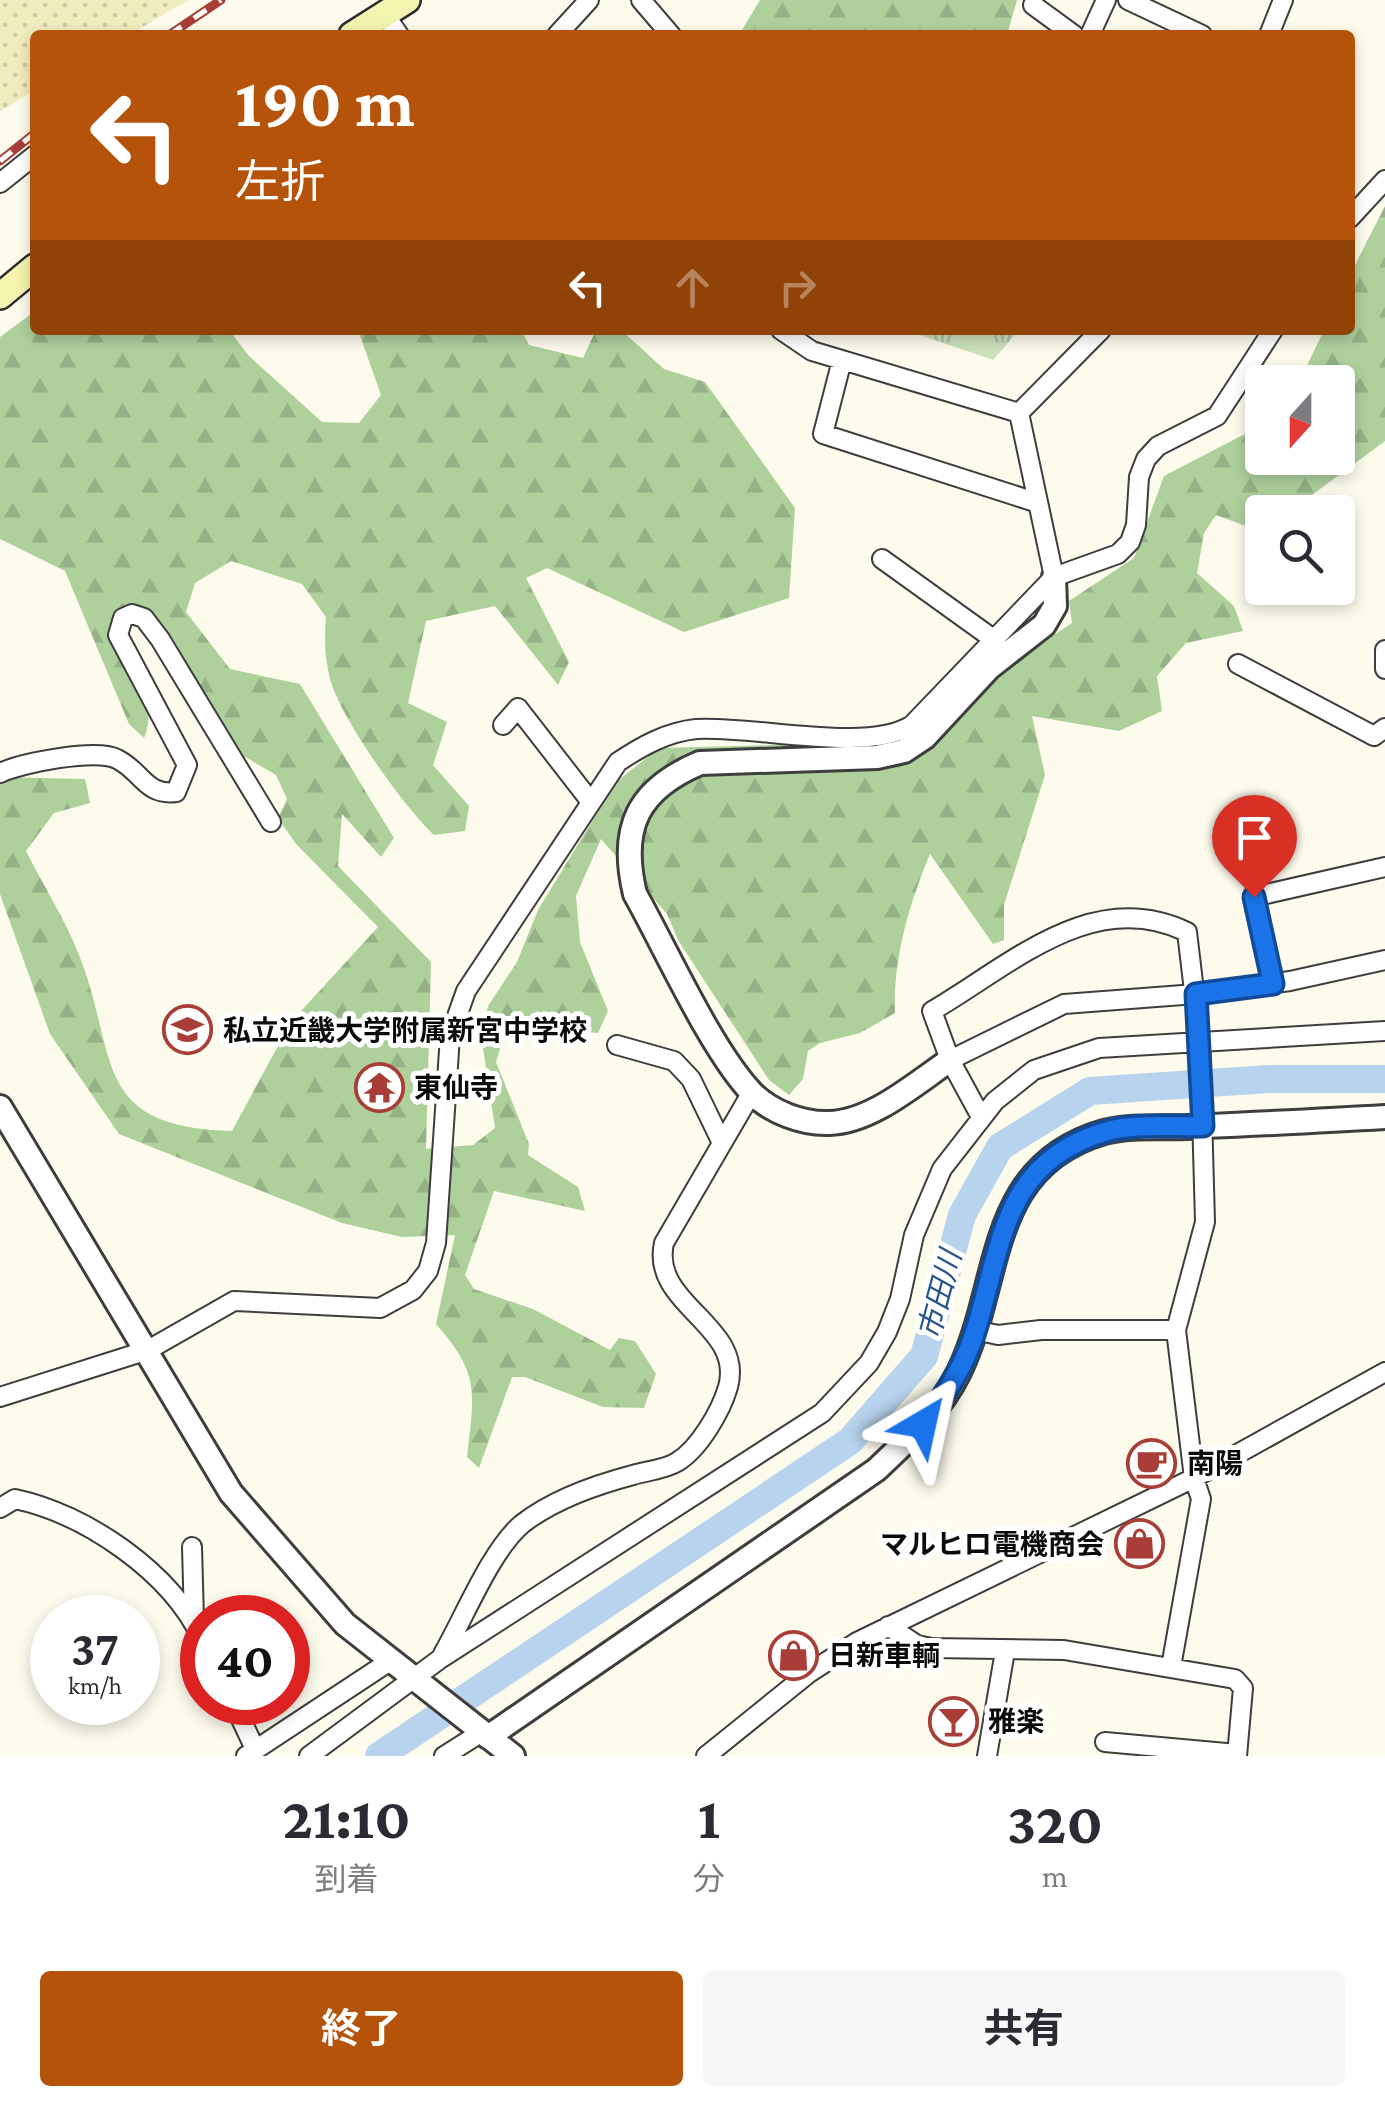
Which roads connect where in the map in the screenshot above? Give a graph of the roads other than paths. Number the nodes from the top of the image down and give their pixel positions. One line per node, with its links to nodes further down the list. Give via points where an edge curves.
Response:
1 (408, 0): 8 (main road)
2 (589, 0): 9 (street)
3 (641, 0): 10 (street)
4 (1106, 0): 12 (street)
5 (1128, 0): 13 (street)
6 (1283, 0): 14 (street)
7 (1033, 5): 11 (street)
8 (392, 25)
9 (561, 30)
10 (667, 30)
11 (1067, 30)
12 (1092, 30)
13 (1178, 30)
14 (1271, 30)
15 (30, 159): 17 (street)
16 (1385, 180): 18 (street)
17 (0, 183)
18 (1355, 213)
19 (30, 271): 20 (main road)
20 (0, 296)
21 (788, 335): 24 (street)
22 (1096, 335): 25 (street)
23 (1270, 335): 28 (street, via 1217,416 1146,459 1130,542 1118,554)
24 (842, 360): 25 (street); 26 (street, via 823,434)
25 (1019, 414): 26 (street)
26 (1035, 502): 28 (street)
27 (882, 559): 29 (street)
28 (1054, 577): 29 (street); 46 (street, via 1055,606 1044,625 904,750 876,757 700,763 647,794 630,852 635,894)
29 (996, 641): 36 (street, via 896,735 697,729 670,734 618,762)
30 (1385, 650): 32 (street)
31 (1238, 664): 34 (street, via 1374,736)
32 (1385, 668)
33 (503, 725): 36 (street, via 518,708)
34 (1385, 728)
35 (0, 773): 37 (street, via 98,754 119,759 150,789 176,792 186,765 118,635 123,618 132,614 144,618 160,639)
36 (592, 802): 54 (street, via 458,1011 450,1036 440,1214 428,1271 413,1290 380,1308 234,1301)
37 (270, 822)
38 (1385, 867): 40 (street, via 1254,897)
39 (1385, 960): 40 (street)
40 (1273, 984): 41 (street)
41 (1196, 994): 43 (street); 45 (street, via 1064,1004); 45 (street, via 1187,932 1131,916 1085,922 932,1011)
42 (1385, 1030): 43 (street)
43 (1200, 1042): 48 (street, via 1098,1048 1063,1058 1034,1070); 50 (street)
44 (618, 1045): 51 (street, via 674,1061 691,1079)
45 (950, 1060): 46 (street, via 877,1108 831,1123 794,1118); 48 (street)
46 (752, 1092): 51 (street)
47 (0, 1107): 54 (street)
48 (981, 1117): 64 (street, via 942,1169 914,1235 887,1332 848,1388 822,1413)
49 (1385, 1117): 50 (street)
50 (1203, 1126): 52 (street, via 1108,1130 1052,1158 1002,1226); 53 (street, via 1205,1222)
51 (722, 1143): 64 (street, via 660,1260 672,1291 706,1320 728,1366 719,1409 676,1463 586,1488 524,1523)
52 (975, 1330): 53 (street); 69 (street, via 940,1404 876,1470)
53 (1176, 1330): 57 (street)
54 (148, 1350): 56 (street); 65 (street, via 241,1505 345,1624)
55 (1385, 1372): 57 (street)
56 (0, 1397)
57 (1194, 1478): 62 (street); 66 (street, via 1201,1499)
58 (0, 1508): 61 (street, via 15,1499 74,1518 156,1578)
59 (192, 1548): 60 (street)
60 (193, 1595)
61 (180, 1605)
62 (888, 1626): 63 (street, via 918,1646); 76 (street, via 809,1673)
63 (1005, 1651): 66 (street, via 1064,1650); 77 (street)
64 (440, 1659): 67 (street)
65 (390, 1661): 67 (street); 71 (street)
66 (1171, 1667): 72 (street, via 1235,1679 1243,1688)
67 (412, 1680): 69 (street); 73 (street)
68 (241, 1725): 71 (street)
69 (485, 1734): 74 (street); 75 (street)
70 (1105, 1742): 72 (street)
71 (251, 1752)
72 (1237, 1755)
73 (309, 1756)
74 (444, 1756)
75 (513, 1756)
76 (706, 1756)
77 (987, 1756)

